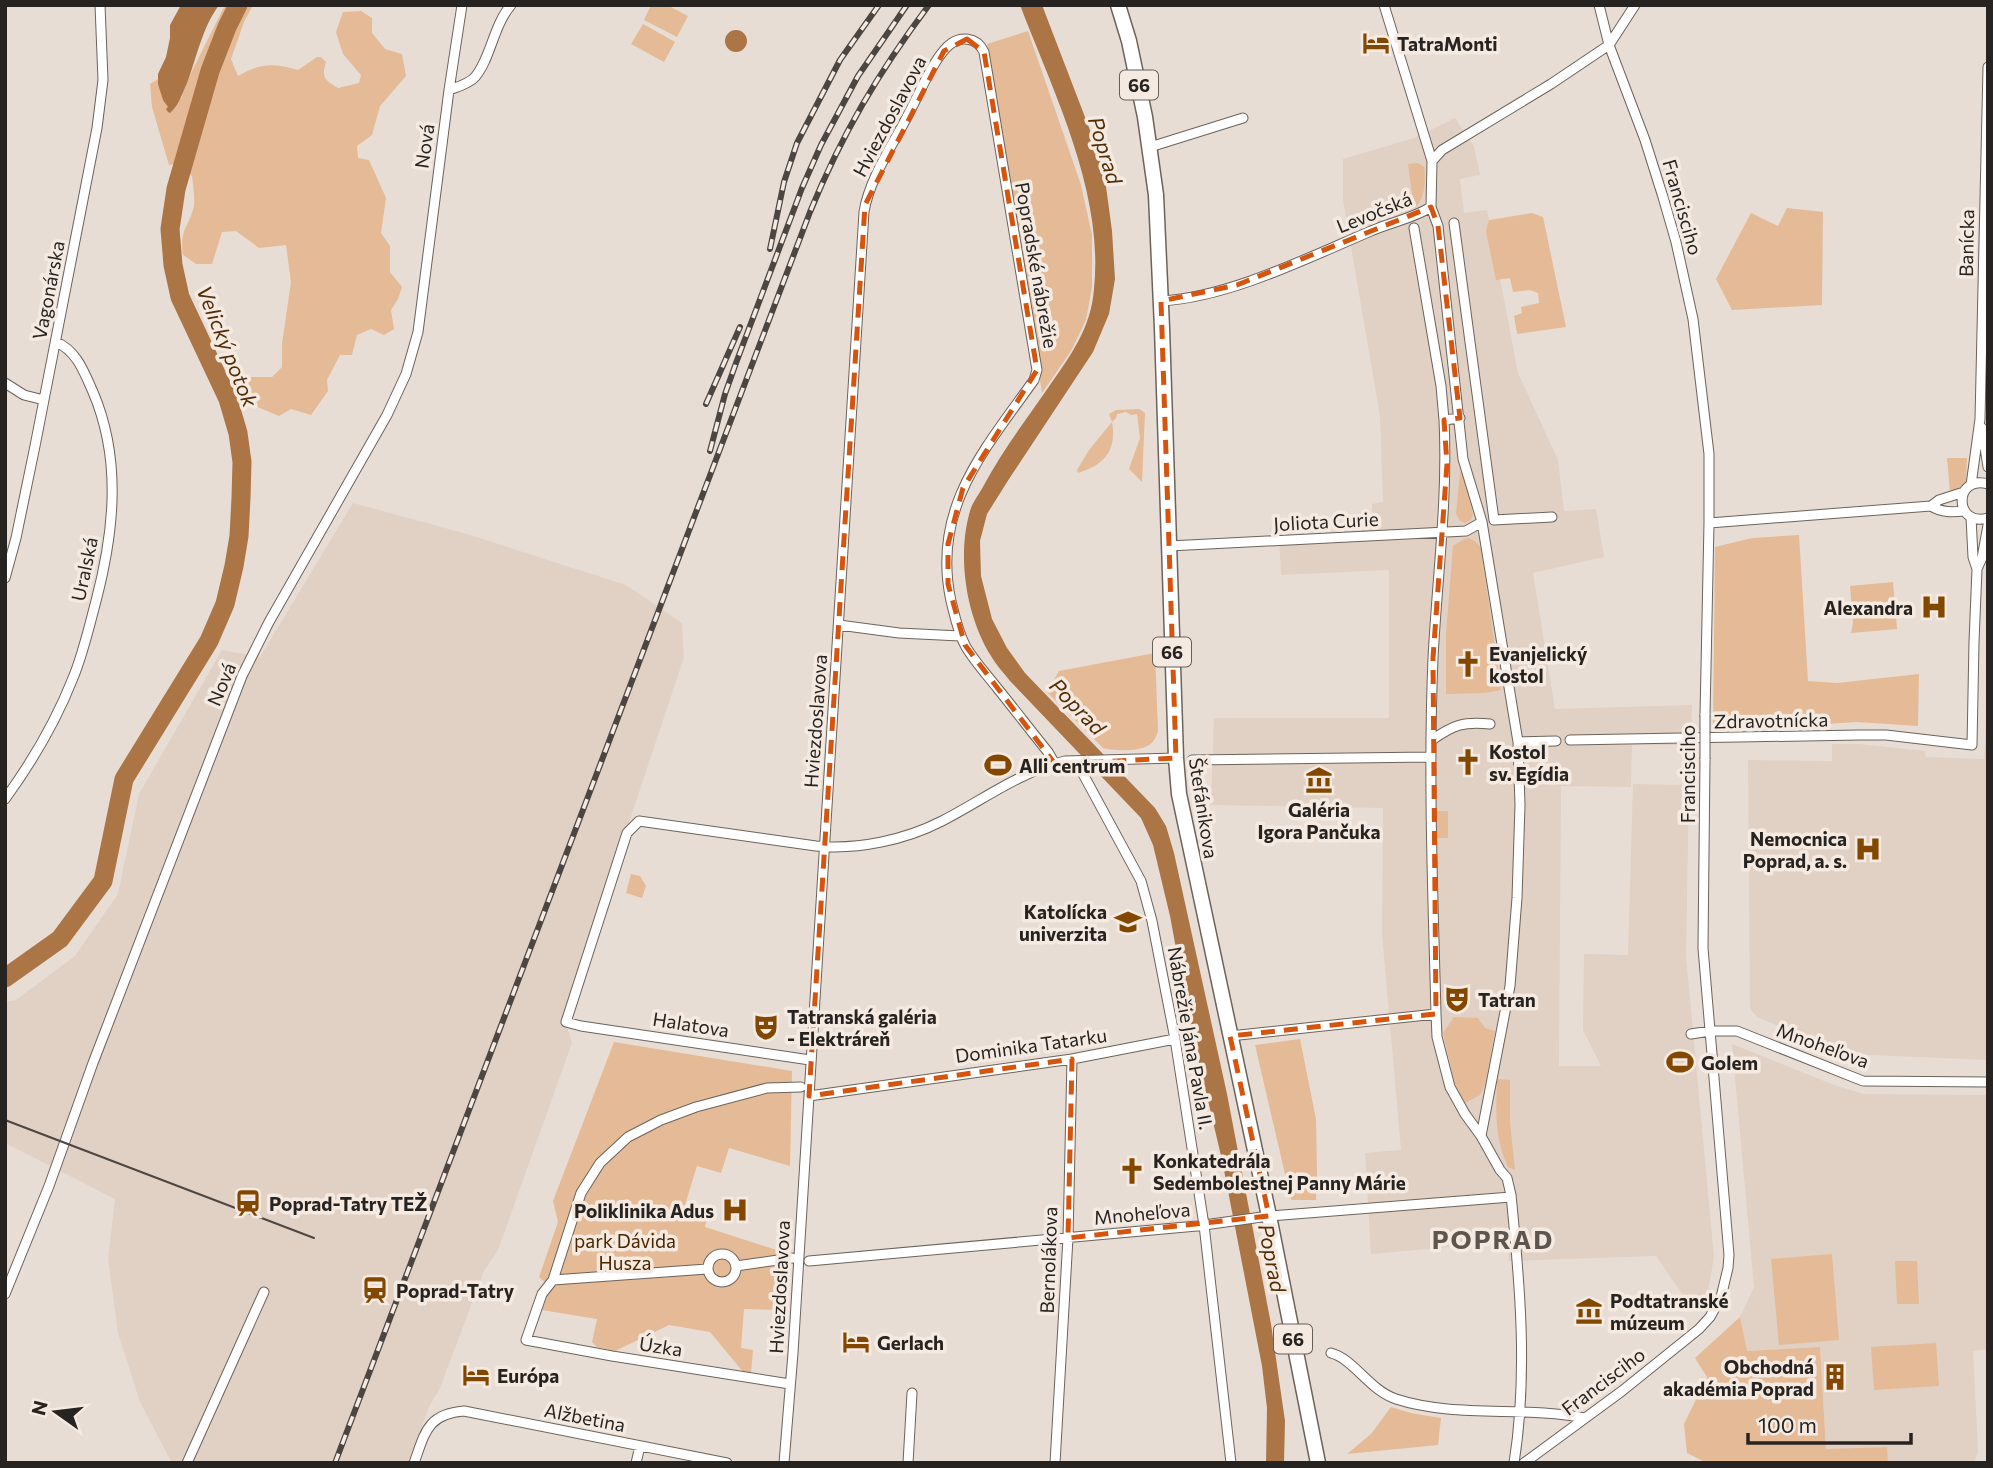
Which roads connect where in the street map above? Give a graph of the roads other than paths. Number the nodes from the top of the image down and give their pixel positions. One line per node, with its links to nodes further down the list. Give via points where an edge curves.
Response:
1 (100, 5): 19 (street, Vagonárska, via 101,102)
2 (462, 5): 11 (street, Nová)
3 (511, 5): 11 (street, via 473,79)
4 (1118, 5): 13 (main road, Štefánikova / 66)
5 (1384, 5): 14 (street, Levočská)
6 (1599, 5): 8 (street, Francisciho)
7 (1635, 5): 8 (street)
8 (1609, 45): 14 (street, via 1458,139); 33 (street, Francisciho, via 1663,197 1693,319 1709,454)
9 (984, 52): 39 (street, Hviezdoslavova, via 967,39 944,51 867,196); 40 (street, Popradské nábrežie, via 1037,370 975,464 957,503 947,569)
10 (1988, 67): 24 (street, Banícka)
11 (449, 90): 74 (street, Nová, via 418,332 406,374 242,676)
12 (1243, 118): 13 (street)
13 (1150, 147): 18 (main road, Štefánikova / 66)
14 (1432, 161): 15 (street, Levočská)
15 (1431, 206): 18 (street, Levočská, via 1419,215 1237,285 1185,300); 22 (street, via 1438,226)
16 (1454, 223): 30 (street, via 1494,520)
17 (1415, 228): 23 (street)
18 (1161, 301): 36 (main road, Štefánikova / 66)
19 (56, 342): 21 (street, Vagonárska); 51 (street, Uralská, via 72,353 98,404 111,454 111,526 103,575 74,677 52,725)
20 (5, 383): 21 (street)
21 (44, 400): 38 (street, Vagonárska)
22 (1460, 418): 23 (street); 32 (street, via 1464,459)
23 (1444, 419): 35 (street, via 1447,464)
24 (1980, 419): 25 (street, Banícka); 27 (street, Banícka)
25 (1988, 467)
26 (1988, 484): 27 (street)
27 (1968, 488): 28 (street); 29 (street, Banícka, via 1962,502)
28 (1931, 506): 29 (street); 33 (street)
29 (1968, 514): 31 (street); 37 (street)
30 (1552, 517)
31 (1988, 517)
32 (1482, 522): 35 (street, Joliota Curie, via 1466,531); 45 (street)
33 (1709, 523): 54 (street, Francisciho, bridge, via 1703,948)
34 (1988, 525): 37 (street)
35 (1442, 533): 36 (street, Joliota Curie); 42 (street)
36 (1169, 546): 47 (main road, Štefánikova / 66)
37 (1977, 569): 43 (street, Zdravotnícka, via 1972,745 1886,735)
38 (5, 578)
39 (839, 625): 40 (street); 52 (street, Hviezdoslavova)
40 (960, 636): 50 (street, Popradské nábrežie)
41 (1490, 724): 42 (street, via 1451,727)
42 (1432, 740): 46 (street)
43 (1570, 740)
44 (1556, 741): 45 (street)
45 (1518, 742): 63 (street, via 1517,898 1510,986)
46 (1431, 757): 48 (street); 53 (street)
47 (1176, 758): 49 (street); 56 (main road, Štefánikova / 66, via 1186,832)
48 (1192, 760)
49 (1076, 761): 50 (street); 57 (street, Nábrežie Jána Pavla II., via 1141,881)
50 (1055, 764): 52 (street, via 911,834)
51 (5, 799)
52 (824, 847): 59 (street, Hviezdoslavova); 59 (street, Halatova, via 639,821 627,833 566,1022)
53 (1436, 1014): 56 (street); 63 (street, via 1450,1087)
54 (1710, 1031): 55 (street, Mnoheľova); 60 (street, Mnoheľova, via 1737,1031 1863,1081); 79 (street, Francisciho, via 1728,1241 1721,1297 1699,1329)
55 (1691, 1034)
56 (1230, 1036): 65 (main road, Štefánikova / 66)
57 (1175, 1039): 58 (street, Dominika Tatarku); 66 (street, Nábrežie Jána Pavla II.)
58 (1072, 1059): 62 (street, Dominika Tatarku); 67 (street, Bernolákova)
59 (810, 1060): 62 (street, Hviezdoslavova)
60 (1988, 1082)
61 (801, 1087): 72 (street, via 767,1088 696,1107 628,1137 600,1163 581,1194)
62 (809, 1096): 76 (street, Hviezdoslavova)
63 (1481, 1136): 64 (street, via 1507,1178)
64 (1511, 1197): 65 (street, Mnoheľova); 78 (street, via 1521,1319)
65 (1263, 1217): 66 (street, Mnoheľova); 89 (main road, Štefánikova / 66)
66 (1204, 1225): 67 (street, Mnoheľova); 88 (street, Nábrežie Jána Pavla II.)
67 (1068, 1238): 69 (street, Mnoheľova); 87 (street, Bernolákova)
68 (792, 1258): 70 (street)
69 (809, 1261)
70 (736, 1266): 71 (street, via 729,1256 720,1254 709,1260); 71 (street, via 733,1277 723,1283 710,1278)
71 (707, 1269): 72 (street)
72 (553, 1280): 76 (street, Úzka, via 542,1294 526,1340)
73 (264, 1292): 81 (street)
74 (5, 1294)
75 (1331, 1353): 78 (street, via 1394,1398 1446,1409)
76 (790, 1384): 85 (street, Hviezdoslavova)
77 (912, 1394): 86 (street)
78 (1521, 1412): 79 (street); 90 (street)
79 (1585, 1418): 91 (street, Francisciho)
80 (640, 1446): 82 (street, Alžbetina, via 464,1411 438,1418 423,1436); 83 (street); 84 (street, Alžbetina)
81 (187, 1463)
82 (414, 1463)
83 (636, 1463)
84 (727, 1463)
85 (784, 1463)
86 (908, 1463)
87 (1055, 1463)
88 (1231, 1463)
89 (1318, 1463)
90 (1514, 1463)
91 (1524, 1463)

